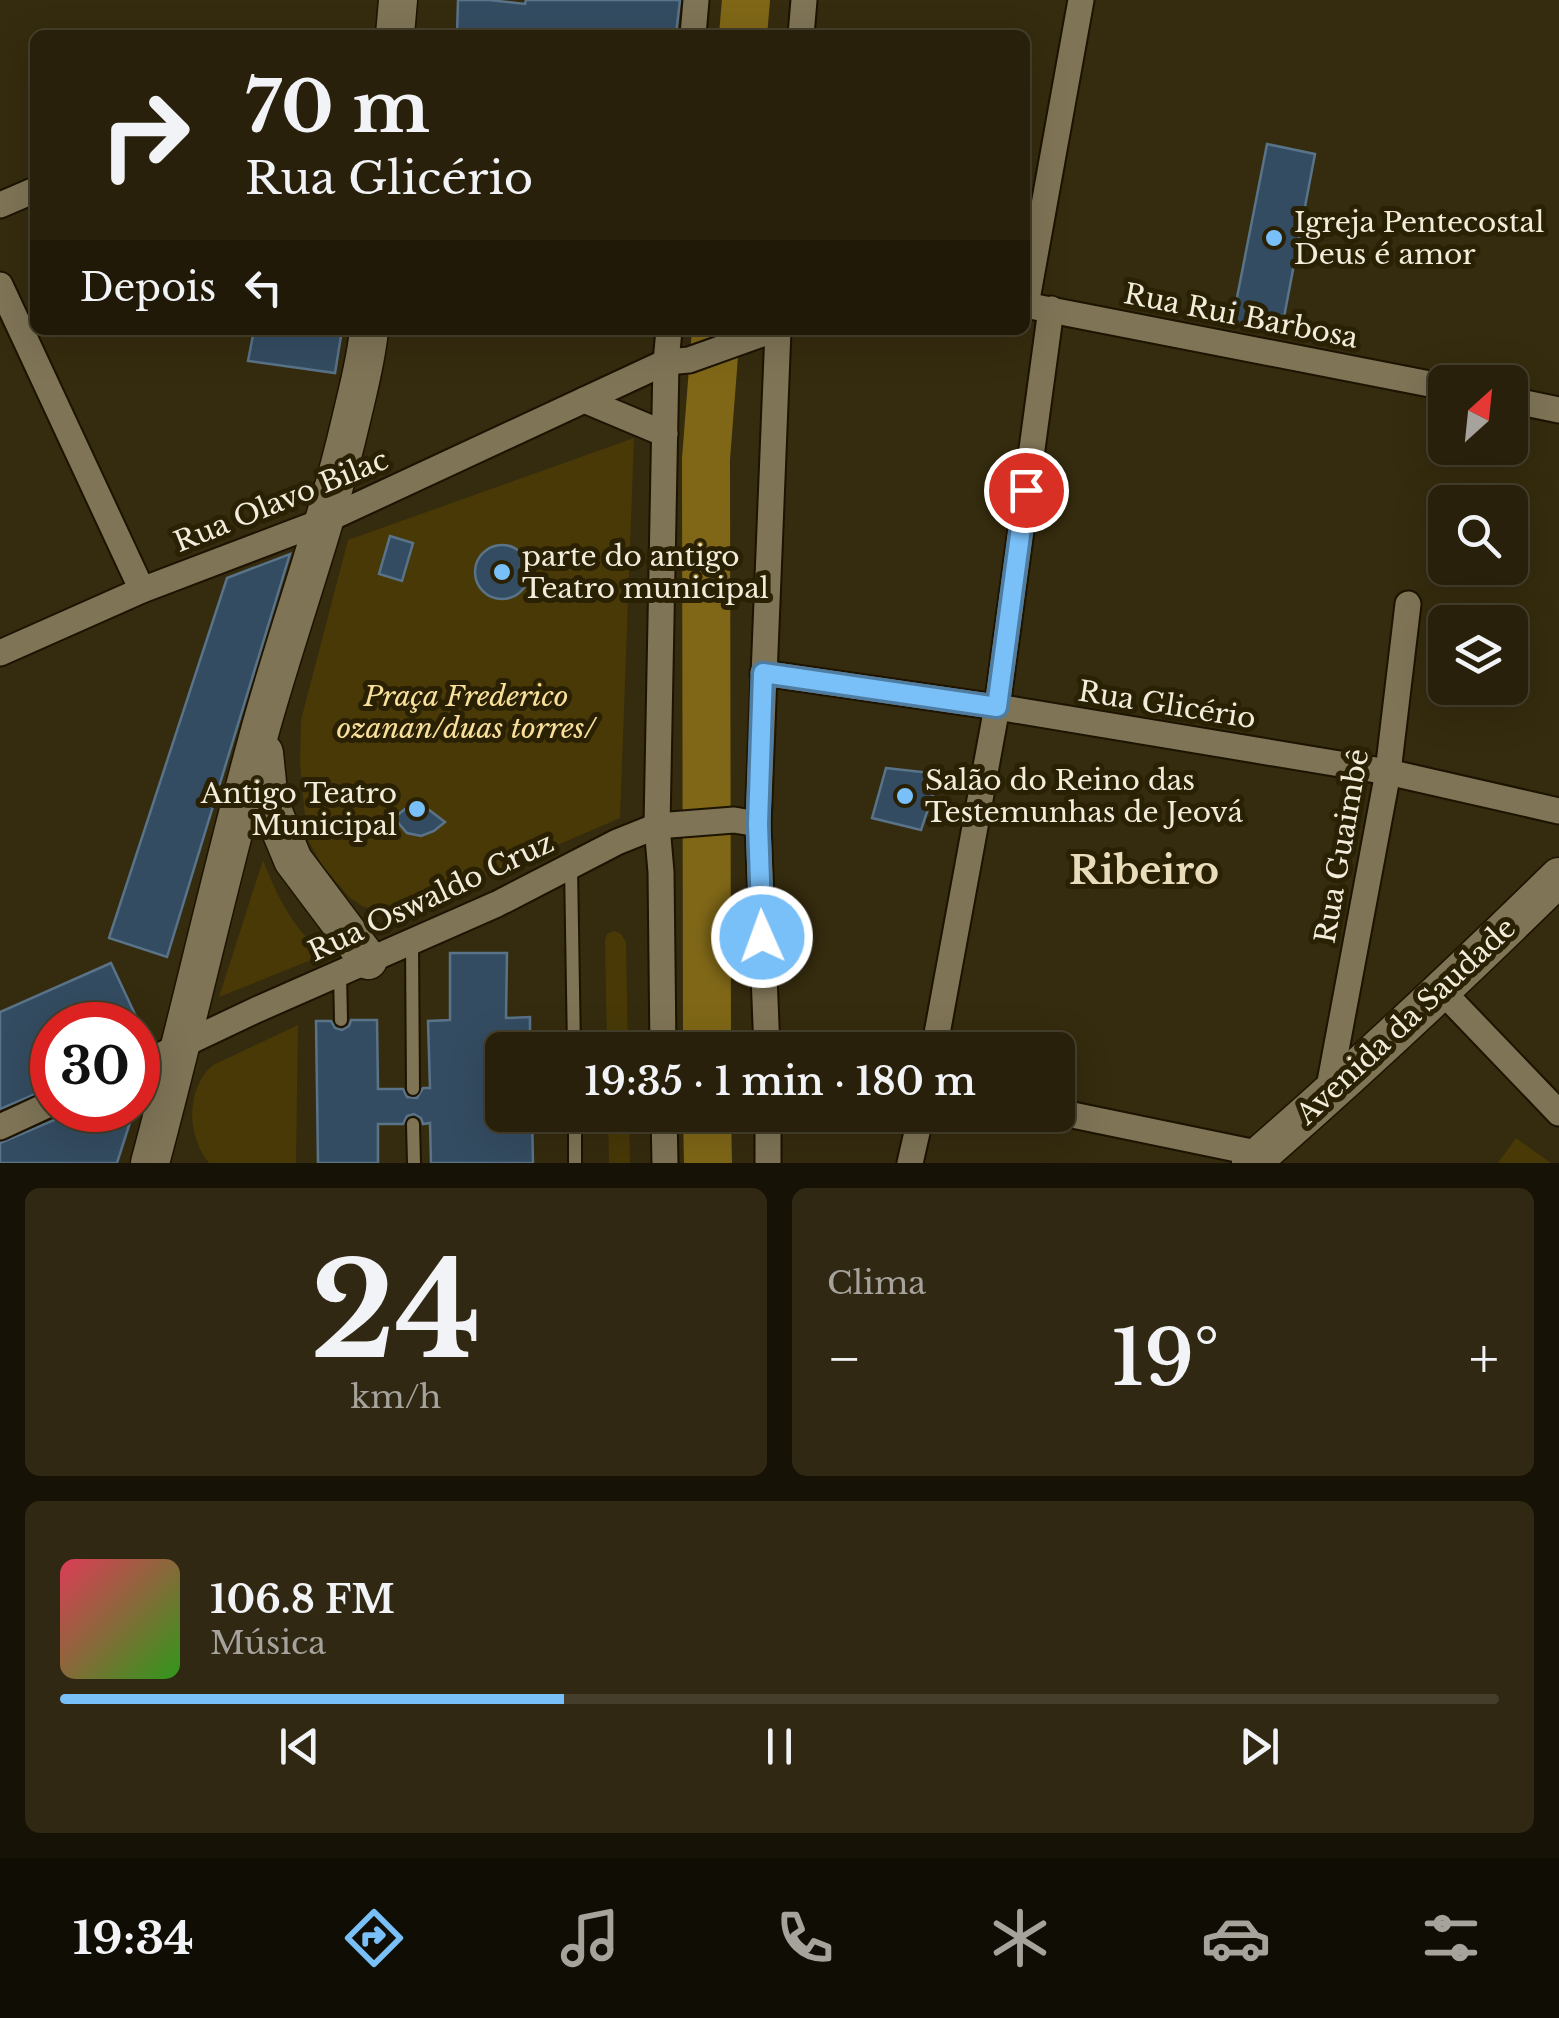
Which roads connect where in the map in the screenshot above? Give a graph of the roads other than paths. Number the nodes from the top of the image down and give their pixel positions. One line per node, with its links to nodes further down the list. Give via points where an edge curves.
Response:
1 (398, 0): 5 (street)
2 (696, 0): 6 (street)
3 (804, 0): 7 (street)
4 (1080, 0): 11 (street)
5 (395, 30)
6 (693, 30)
7 (801, 30)
8 (30, 192): 9 (street)
9 (0, 204)
10 (0, 284): 23 (street)
11 (1034, 306): 17 (street, Rua Rui Barbosa); 27 (street)
12 (368, 335): 22 (street)
13 (670, 335): 16 (street)
14 (759, 335): 16 (street, Rua Olavo Bilac)
15 (768, 335): 26 (street)
16 (678, 361): 18 (street, Rua Olavo Bilac); 21 (street)
17 (1428, 384)
18 (584, 400): 21 (street); 22 (street, Rua Olavo Bilac)
19 (1528, 404): 20 (street)
20 (1559, 410)
21 (665, 434): 32 (street)
22 (326, 520): 23 (street, Rua Olavo Bilac); 28 (street)
23 (142, 590): 25 (street, Rua Olavo Bilac)
24 (1408, 604): 29 (street, Rua Guaimbê)
25 (0, 653)
26 (763, 673): 27 (street, Rua Glicério); 31 (street)
27 (997, 707): 29 (street, Rua Glicério); 42 (street)
28 (262, 724): 36 (street, via 269,802 293,860); 43 (street)
29 (1388, 772): 30 (street, Rua Glicério); 46 (street, Rua Guaimbê)
30 (1559, 812)
31 (746, 822): 32 (street, Rua Oswaldo Cruz); 41 (street)
32 (668, 824): 33 (street, Rua Oswaldo Cruz); 40 (street, via 661,872)
33 (571, 866): 35 (street, Rua Oswaldo Cruz); 39 (lane)
34 (1559, 877): 37 (street, Avenida da Saudade)
35 (412, 941): 36 (street, Rua Oswaldo Cruz); 45 (lane)
36 (354, 966): 38 (lane); 43 (street, Rua Oswaldo Cruz)
37 (1442, 991): 46 (street, Avenida da Saudade); 48 (street)
38 (342, 1020)
39 (574, 1032)
40 (664, 1032)
41 (765, 1032)
42 (937, 1032)
43 (180, 1046): 44 (street, Rua Oswaldo Cruz); 57 (street)
44 (160, 1056)
45 (413, 1088)
46 (1327, 1098): 56 (street, Avenida da Saudade)
47 (30, 1113): 51 (street)
48 (1559, 1113)
49 (1075, 1116): 56 (street)
50 (413, 1124): 58 (lane)
51 (0, 1126)
52 (574, 1132): 59 (lane)
53 (664, 1132): 60 (street)
54 (768, 1132): 61 (street)
55 (917, 1132): 62 (street)
56 (1256, 1159)
57 (153, 1162)
58 (414, 1163)
59 (575, 1163)
60 (665, 1163)
61 (768, 1163)
62 (910, 1163)

